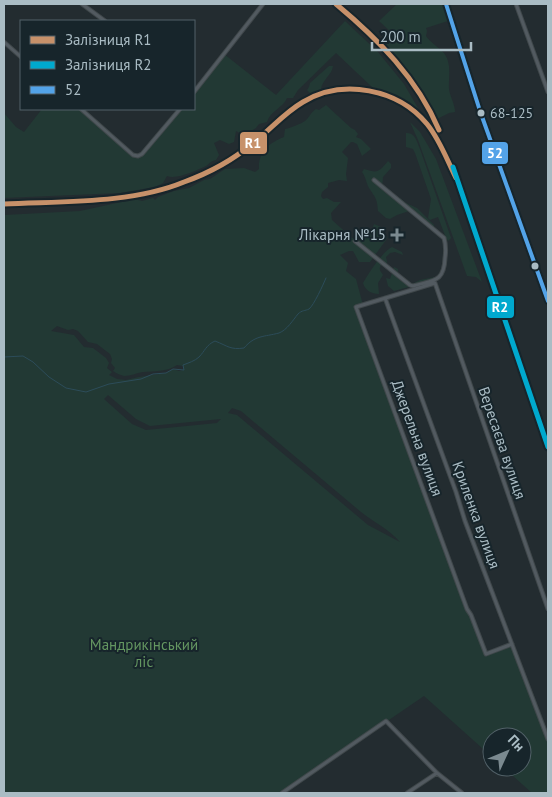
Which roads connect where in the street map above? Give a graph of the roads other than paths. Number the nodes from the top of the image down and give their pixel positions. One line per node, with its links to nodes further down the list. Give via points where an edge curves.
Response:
1 (82, 4): 5 (street)
2 (263, 4): 8 (street)
3 (446, 4): 16 (main road, via 480,111)
4 (516, 4): 9 (street)
5 (104, 20)
6 (4, 42): 7 (street)
7 (20, 56)
8 (195, 91)
9 (548, 92)
10 (83, 110): 11 (street, via 138,156)
11 (179, 110)
12 (374, 180): 15 (street, via 444,238 442,275)
13 (355, 241): 15 (street)
14 (435, 283): 17 (street, Джерельна вулиця); 20 (street, Вересаєва вулиця)
15 (410, 285): 17 (street)
16 (546, 288): 19 (main road)
17 (402, 292): 18 (street, Джерельна вулиця)
18 (385, 298): 21 (street, Криленка вулиця); 21 (street, Джерельна вулиця, via 356,307 486,654)
19 (548, 301)
20 (548, 609)
21 (512, 644): 22 (street, Криленка вулиця)
22 (548, 738)
23 (437, 773): 24 (street, via 386,721); 25 (street); 26 (street)
24 (282, 793)
25 (407, 793)
26 (462, 793)

